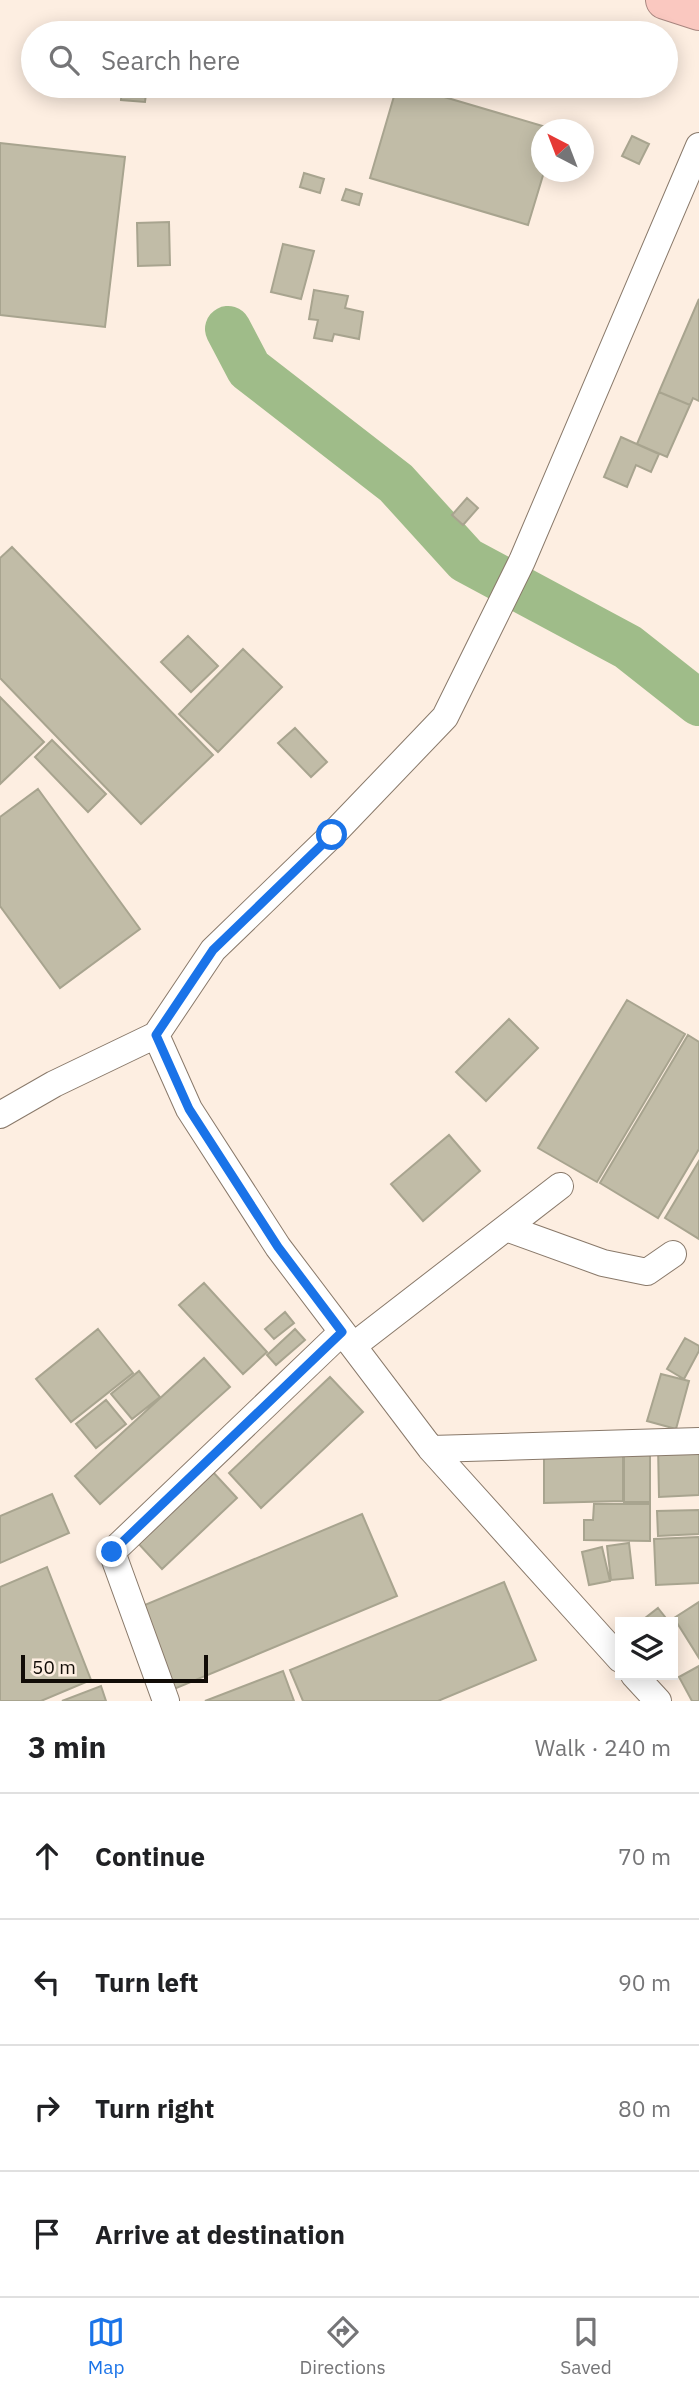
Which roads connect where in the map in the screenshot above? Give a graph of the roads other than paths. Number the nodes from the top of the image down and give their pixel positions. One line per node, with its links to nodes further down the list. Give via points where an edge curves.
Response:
1 (665, 0): 2 (highway)
2 (699, 11)
3 (699, 146): 4 (street, via 522,561 445,717 213,950)
4 (156, 1035): 5 (street); 9 (street, via 189,1109 278,1247)
5 (0, 1115)
6 (560, 1186): 7 (street)
7 (506, 1228): 8 (street, via 603,1263 647,1272); 9 (street)
8 (673, 1254)
9 (348, 1339): 11 (street); 14 (street, via 112,1552)
10 (699, 1441): 11 (street)
11 (431, 1450): 12 (street)
12 (615, 1653)
13 (639, 1680): 15 (street)
14 (166, 1701)
15 (658, 1701)

